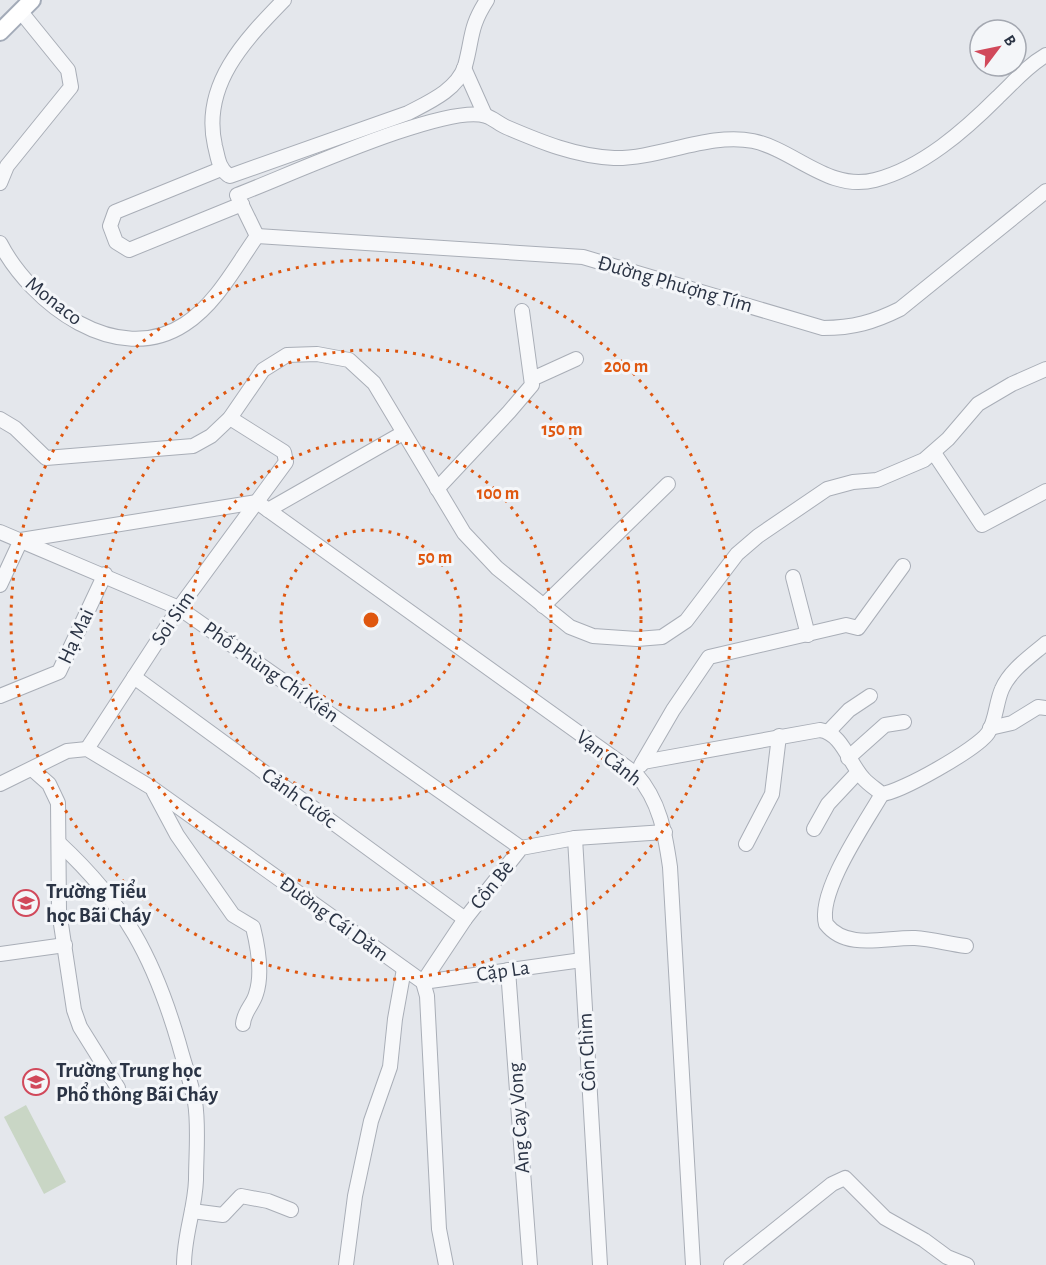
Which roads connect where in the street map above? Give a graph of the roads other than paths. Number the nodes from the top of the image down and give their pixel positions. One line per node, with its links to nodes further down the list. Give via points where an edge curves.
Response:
1 (284, 0): 8 (street, via 244,42 218,88 213,136)
2 (487, 0): 6 (street, via 474,21)
3 (26, 6): 4 (main road); 9 (street, via 68,70 71,87 8,166)
4 (0, 32)
5 (1046, 55): 7 (street, via 1022,72 954,136 900,171 874,181 829,177 778,149 742,140 644,156 568,152)
6 (464, 68): 7 (street); 8 (street, via 453,86 408,113)
7 (485, 115): 11 (street, via 439,117)
8 (225, 173): 11 (street); 11 (street, via 115,212 110,226 116,242 129,250)
9 (0, 183)
10 (1046, 191): 12 (street, Đường Phượng Tím, via 900,309 875,322 850,328 823,328 584,257)
11 (240, 200): 12 (street)
12 (257, 236): 13 (street, Monaco, via 197,316 157,337 128,338 93,330 58,310 20,275)
13 (0, 243)
14 (522, 311): 17 (street)
15 (576, 359): 17 (street)
16 (1046, 369): 21 (street, via 978,404)
17 (532, 379): 23 (street, via 529,390)
18 (230, 418): 19 (street, via 193,446 46,458); 20 (street, via 263,370 287,355 318,354 349,360 374,383); 25 (street, Soi Sim, via 287,457)
19 (0, 419)
20 (403, 433): 23 (street); 25 (street)
21 (934, 453): 24 (street, via 982,525); 32 (street, via 877,480 826,489 737,554 686,621 662,637 593,636 570,627)
22 (668, 484): 32 (street)
23 (437, 489): 32 (street, via 464,533 497,568)
24 (1046, 490)
25 (263, 506): 27 (street); 33 (street, Soi Sim); 46 (street, Vạn Cảnh)
26 (0, 532): 27 (street, Phố Phùng Chí Kiên)
27 (21, 540): 29 (street, Phố Phùng Chí Kiên); 31 (street)
28 (903, 566): 34 (street, via 859,627 846,625)
29 (105, 574): 33 (street, Phố Phùng Chí Kiên); 37 (street, Hạ Mai, via 59,672)
30 (793, 577): 34 (street)
31 (0, 585)
32 (543, 606)
33 (179, 608): 36 (street, Soi Sim); 57 (street, Phố Phùng Chí Kiên)
34 (808, 635): 46 (street, via 709,657)
35 (1046, 643): 41 (street, via 1009,676)
36 (134, 677): 44 (street, Soi Sim); 58 (street, Cảnh Cước)
37 (0, 696)
38 (870, 696): 42 (street)
39 (1046, 708): 41 (street, via 1038,707 1012,723)
40 (904, 722): 45 (street, via 885,725)
41 (990, 728): 51 (street, via 984,737 938,768 893,793)
42 (829, 731): 43 (street); 45 (street)
43 (779, 736): 46 (street); 56 (street, via 772,794)
44 (87, 749): 47 (street, via 67,751); 50 (street, Đường Cái Dăm)
45 (848, 758): 48 (street)
46 (639, 768): 53 (street, Vạn Cảnh)
47 (32, 769): 49 (street); 55 (street, via 49,784 57,803)
48 (858, 772): 51 (street); 52 (street, via 828,804)
49 (0, 784)
50 (152, 788): 63 (street, Đường Cái Dăm); 66 (street, via 177,835 215,891 233,915 253,927 259,949 256,994 244,1012)
51 (882, 794): 60 (street, via 841,863 827,905 826,924 849,939 916,938)
52 (814, 830)
53 (665, 832): 54 (street, Cồn Bè); 75 (street, Vạn Cảnh)
54 (575, 838): 57 (street, Cồn Bè); 62 (street, Cồn Chìm)
55 (59, 843): 59 (street, via 58,911); 69 (street, via 101,885 125,918 147,954 167,1005 195,1102 196,1183)
56 (746, 844)
57 (521, 848): 58 (street, Cồn Bè)
58 (465, 919): 65 (street, Cồn Bè)
59 (65, 945): 61 (street); 67 (street, via 80,1027)
60 (966, 946)
61 (0, 954)
62 (582, 960): 64 (street, Cặp La); 74 (street, Cồn Chìm)
63 (404, 969): 65 (street, Đường Cái Dăm); 71 (street, via 390,1067 371,1121)
64 (508, 970): 65 (street, Cặp La); 73 (street, Ang Cay Vong)
65 (423, 982): 72 (street, via 427,996 439,1229)
66 (243, 1024)
67 (118, 1088)
68 (291, 1210): 69 (street, via 241,1196 223,1215)
69 (192, 1211): 70 (street, via 184,1244)
70 (184, 1265)
71 (346, 1265)
72 (446, 1265)
73 (530, 1265)
74 (600, 1265)
75 (693, 1265)
76 (731, 1265): 77 (street, via 832,1184 845,1178 885,1218 946,1257)
77 (967, 1265)

